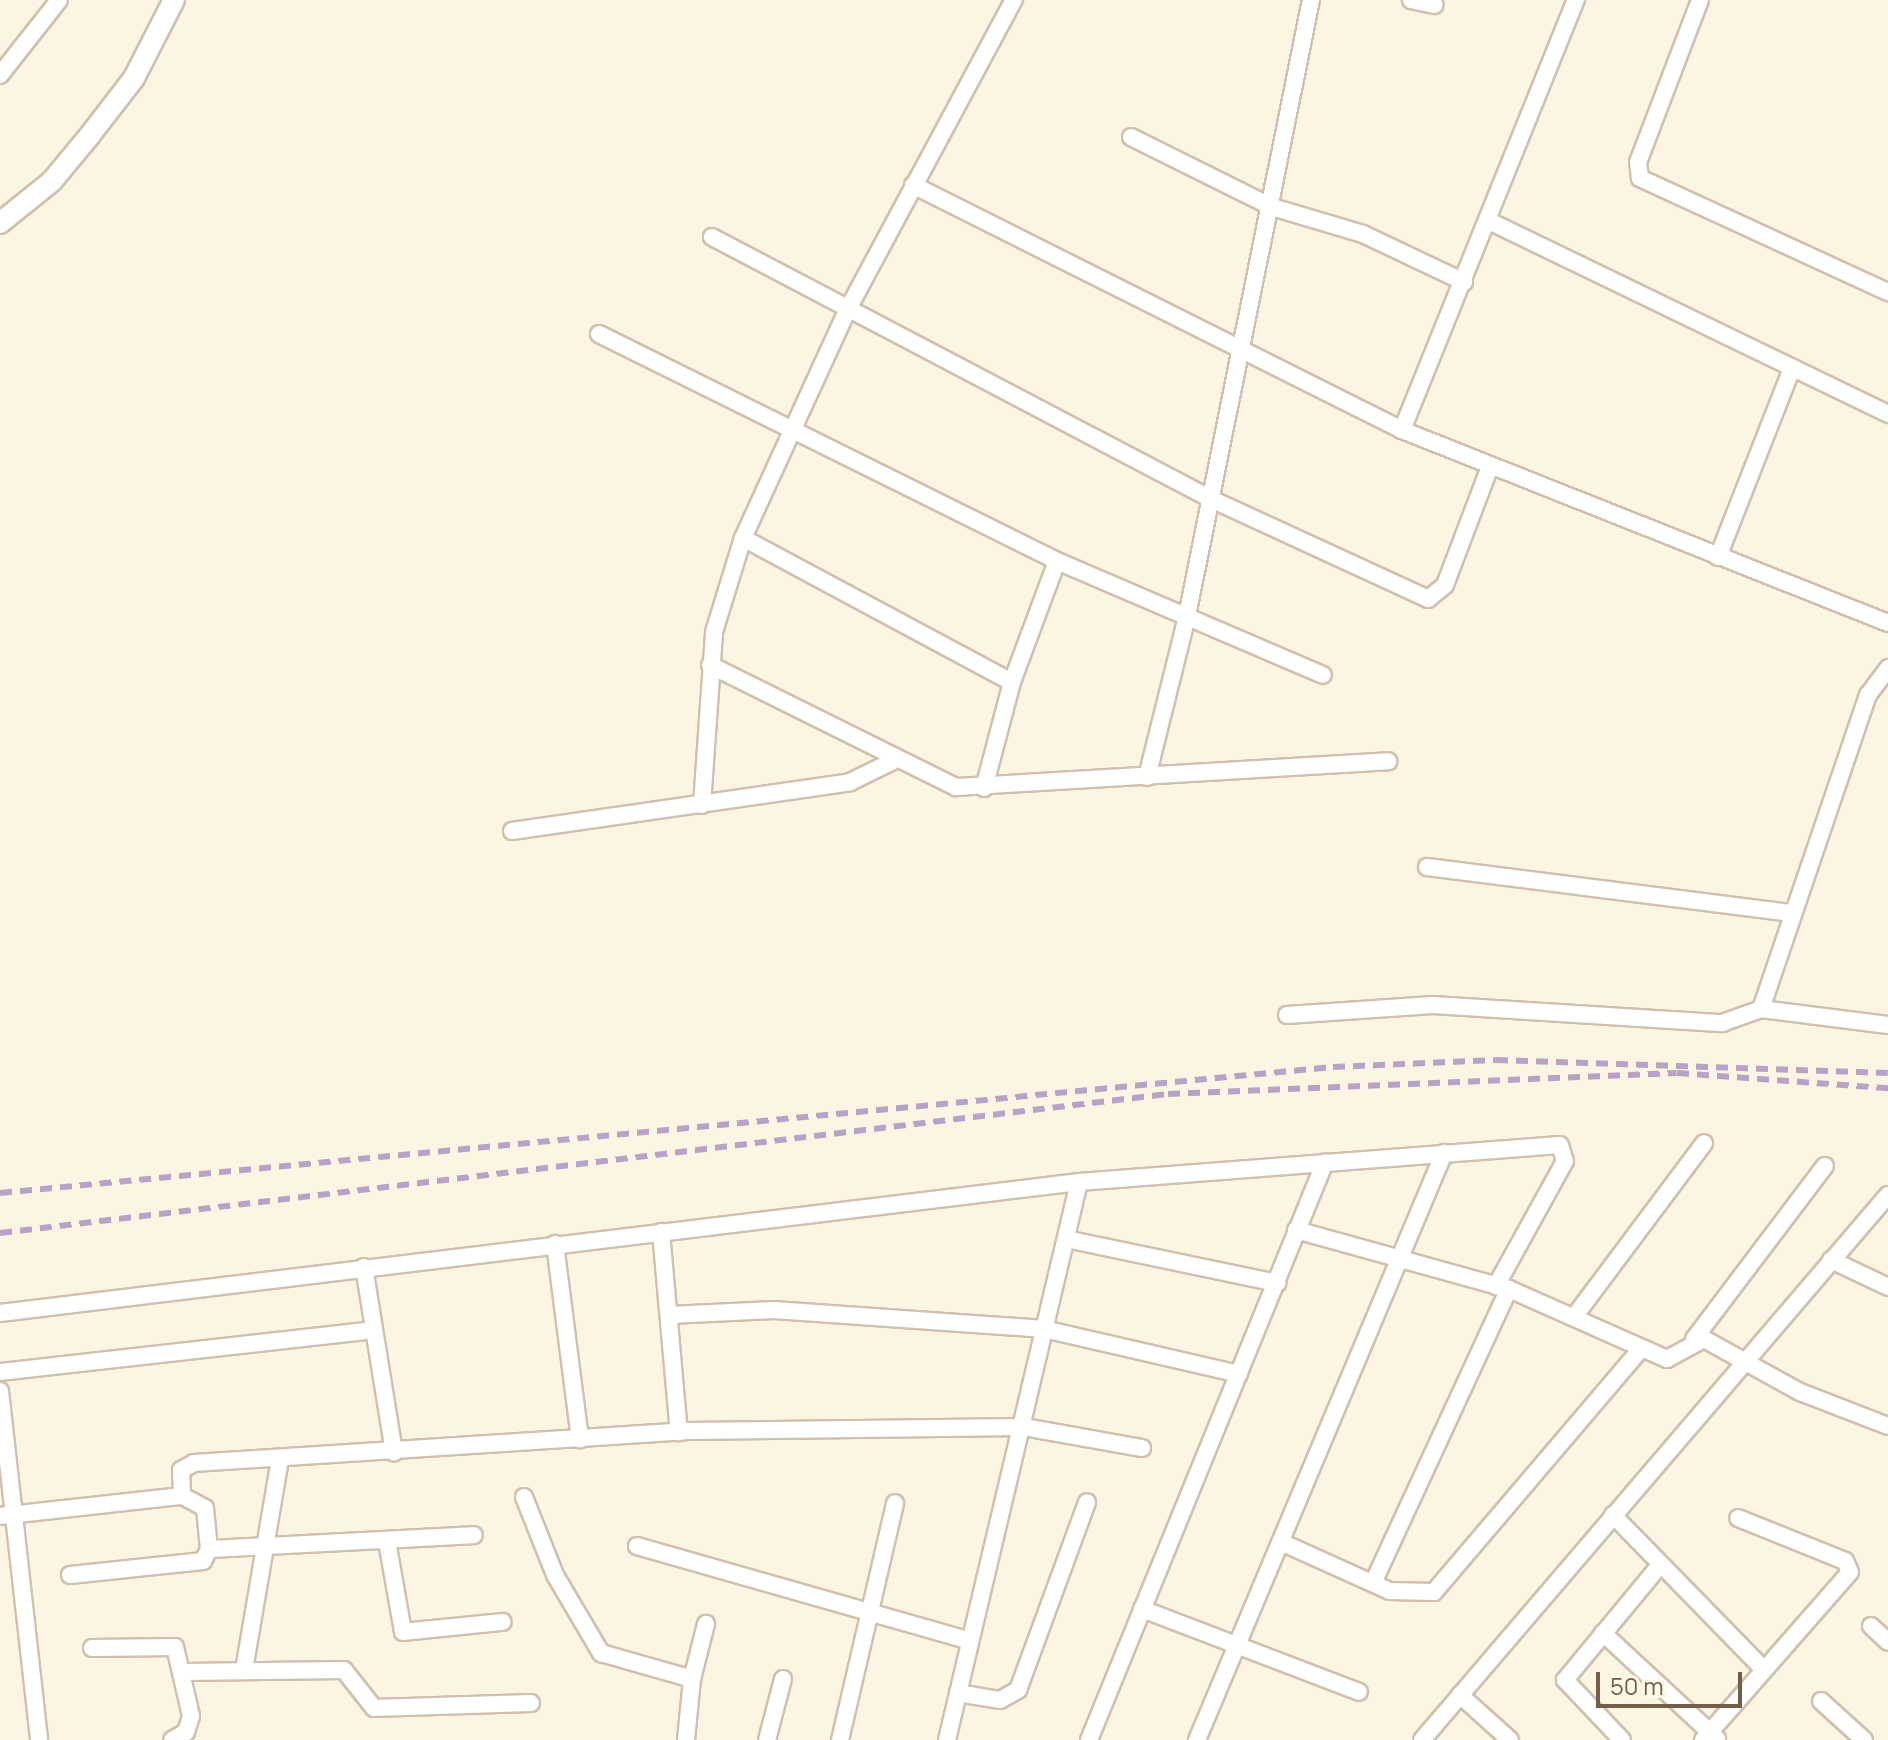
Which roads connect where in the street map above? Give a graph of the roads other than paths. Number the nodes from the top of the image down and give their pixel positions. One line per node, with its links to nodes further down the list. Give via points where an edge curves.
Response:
1 (59, 0): 9 (street)
2 (174, 0): 14 (street, via 134,78 90,135 52,181)
3 (1014, 0): 11 (street)
4 (1311, 0): 12 (street)
5 (1411, 0): 8 (street)
6 (1576, 0): 13 (street)
7 (1700, 0): 17 (street, via 1638,162 1640,178)
8 (1434, 5)
9 (0, 75)
10 (1131, 137): 12 (street)
11 (913, 185): 18 (street); 20 (street)
12 (1272, 207): 16 (street, via 1363,234); 20 (street)
13 (1491, 222): 16 (street); 21 (street)
14 (0, 223)
15 (712, 237): 18 (street)
16 (1464, 282): 24 (street)
17 (1888, 292)
18 (848, 309): 23 (street); 26 (street)
19 (599, 334): 23 (street)
20 (1241, 355): 24 (street); 26 (street)
21 (1792, 368): 22 (street); 28 (street)
22 (1888, 414)
23 (793, 430): 27 (street); 29 (street)
24 (1402, 430): 25 (street)
25 (1489, 469): 26 (street, via 1445,585 1428,599); 28 (street)
26 (1211, 499): 30 (street)
27 (743, 538): 32 (street); 35 (street)
28 (1718, 557): 31 (street)
29 (1057, 561): 30 (street); 35 (street)
30 (1187, 616): 34 (street); 38 (street)
31 (1888, 623)
32 (710, 665): 36 (street); 40 (street)
33 (1888, 668): 43 (street, via 1872,683)
34 (1323, 675)
35 (1012, 682): 39 (street)
36 (893, 761): 39 (street, via 946,785); 40 (street, via 850,782)
37 (1388, 761): 38 (street)
38 (1147, 777): 39 (street)
39 (984, 788)
40 (702, 805): 41 (street)
41 (512, 831)
42 (1427, 867): 43 (street)
43 (1792, 913): 44 (street)
44 (1761, 1009): 45 (street, via 1722,1023 1447,1006); 46 (street)
45 (1287, 1015)
46 (1888, 1025)
47 (1704, 1143): 65 (street)
48 (1444, 1153): 49 (street); 58 (street); 61 (street, via 1551,1143 1566,1149)
49 (1325, 1162): 51 (street); 53 (street)
50 (1825, 1166): 68 (street)
51 (1079, 1182): 54 (street); 55 (street)
52 (1888, 1195): 57 (street)
53 (1296, 1230): 58 (street); 60 (street)
54 (661, 1232): 56 (street); 64 (street)
55 (1066, 1239): 60 (street); 66 (street)
56 (555, 1244): 59 (street); 78 (street)
57 (1831, 1260): 62 (street); 70 (street)
58 (1399, 1262): 61 (street); 91 (street)
59 (364, 1267): 63 (street); 67 (street)
60 (1277, 1283): 72 (street)
61 (1503, 1287): 65 (street); 97 (street)
62 (1888, 1287)
63 (0, 1313)
64 (669, 1315): 66 (street, via 774,1310); 77 (street)
65 (1574, 1317): 69 (street)
66 (1044, 1329): 72 (street); 76 (street)
67 (374, 1330): 71 (street); 80 (street)
68 (1694, 1339): 69 (street, via 1670,1359); 70 (street)
69 (1641, 1349): 97 (street, via 1447,1583 1408,1595)
70 (1746, 1360): 75 (street, via 1813,1398); 87 (street)
71 (0, 1372)
72 (1239, 1374): 98 (street)
73 (0, 1391): 74 (street)
74 (2, 1411): 86 (street)
75 (1888, 1426)
76 (1024, 1427): 77 (street); 79 (street); 104 (street)
77 (679, 1432): 78 (street)
78 (580, 1439): 80 (street)
79 (1142, 1448)
80 (394, 1453): 81 (street)
81 (280, 1459): 82 (street, via 185,1467); 93 (street)
82 (182, 1496): 86 (street); 94 (street, via 205,1508)
83 (524, 1497): 111 (street, via 593,1646)
84 (1087, 1502): 114 (street, via 1018,1690 1000,1700)
85 (895, 1503): 99 (street)
86 (7, 1515): 120 (street)
87 (1613, 1515): 95 (street); 115 (street)
88 (1738, 1518): 109 (street, via 1850,1566 1841,1587)
89 (474, 1535): 90 (street)
90 (387, 1541): 93 (street); 100 (street, via 403,1632)
91 (1283, 1543): 97 (street); 106 (street)
92 (637, 1546): 99 (street)
93 (265, 1547): 94 (street); 108 (street)
94 (209, 1549): 96 (street, via 188,1567)
95 (1660, 1565): 103 (street); 109 (street)
96 (70, 1575)
97 (1373, 1583)
98 (1142, 1609): 106 (street); 126 (street)
99 (867, 1612): 104 (street); 124 (street)
100 (502, 1622)
101 (706, 1624): 111 (street)
102 (1871, 1626): 105 (street)
103 (1603, 1633): 118 (street); 129 (street, via 1566,1683)
104 (970, 1641): 114 (street)
105 (1888, 1642)
106 (1238, 1643): 113 (street); 119 (street)
107 (92, 1648): 110 (street, via 169,1644)
108 (244, 1670): 110 (street); 117 (street, via 344,1670 374,1708)
109 (1764, 1670): 118 (street)
110 (183, 1672): 121 (street, via 190,1724)
111 (692, 1679): 122 (street)
112 (783, 1679): 123 (street)
113 (1359, 1692)
114 (958, 1693): 125 (street)
115 (1460, 1695): 127 (street); 128 (street)
116 (1821, 1701): 130 (street)
117 (531, 1703)
118 (1711, 1737)
119 (1203, 1738)
120 (39, 1740)
121 (172, 1740)
122 (686, 1740)
123 (767, 1740)
124 (840, 1740)
125 (947, 1740)
126 (1089, 1740)
127 (1422, 1740)
128 (1510, 1740)
129 (1622, 1740)
130 (1864, 1740)

